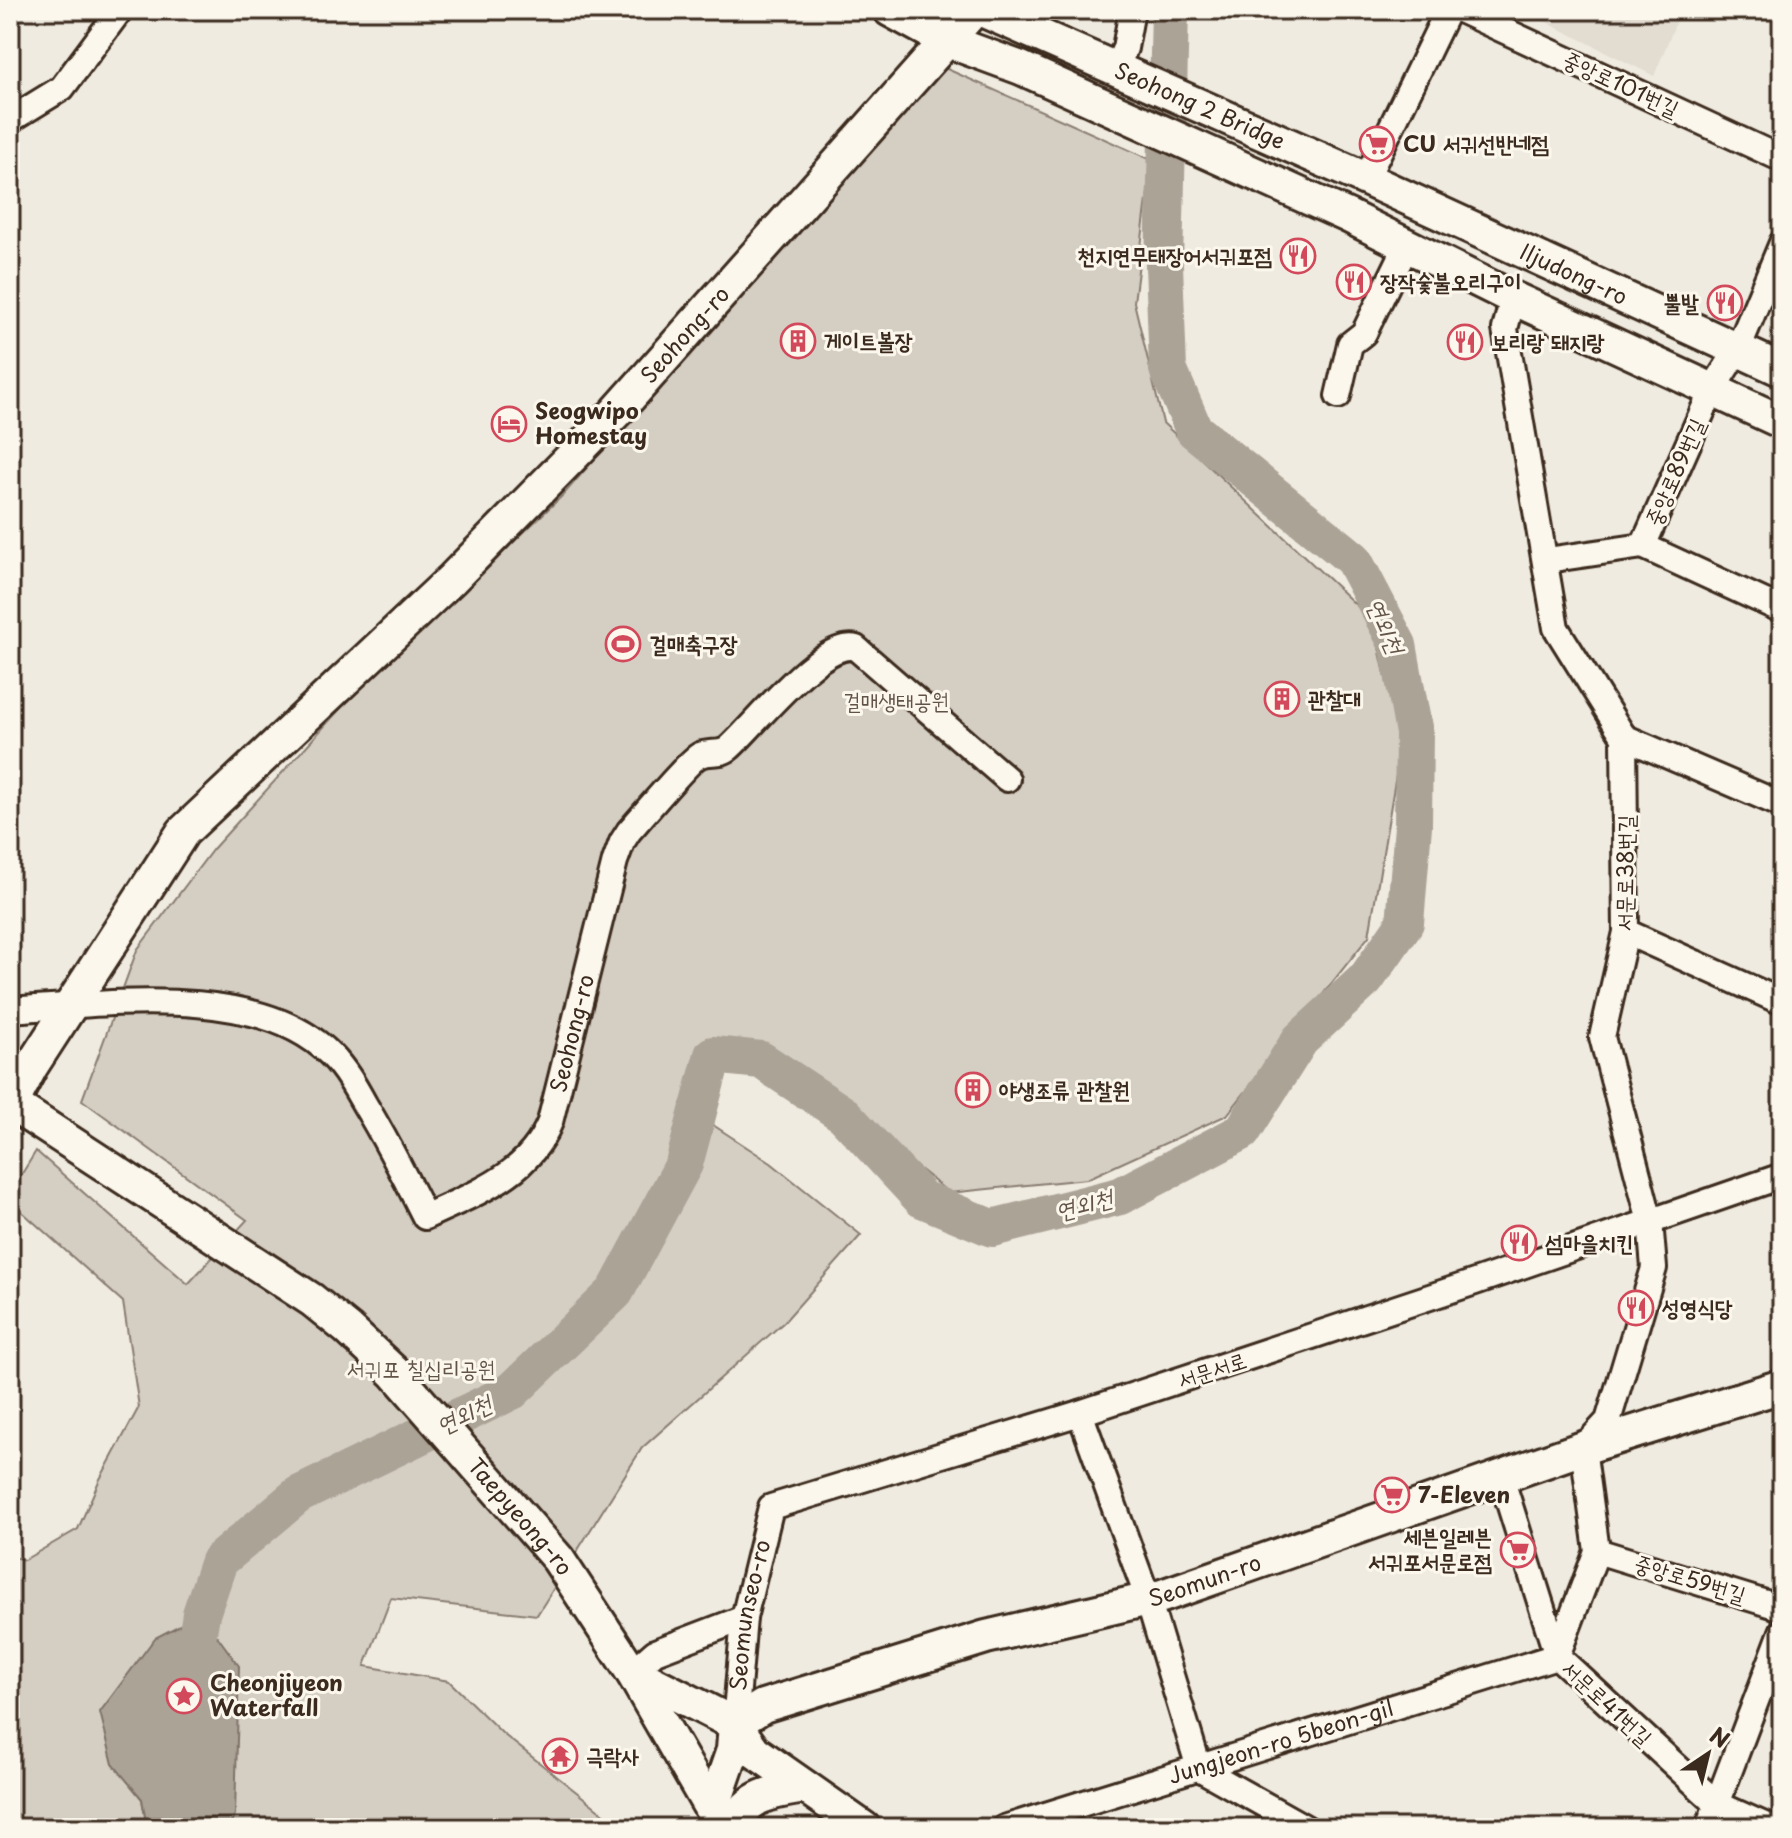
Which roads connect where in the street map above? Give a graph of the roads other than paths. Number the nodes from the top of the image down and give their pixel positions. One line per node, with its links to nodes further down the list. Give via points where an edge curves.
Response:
1 (120, 10): 10 (street, via 62,88)
2 (890, 10): 8 (street)
3 (974, 10): 8 (street, Seohong-ro)
4 (982, 10): 9 (street, Seohong 2 Bridge)
5 (1132, 10): 9 (street)
6 (1448, 10): 12 (street)
7 (1460, 10): 11 (street, 중앙로101번길)
8 (945, 40): 14 (street, Seohong 2 Bridge, via 1021,68); 29 (street, Seohong-ro, via 617,411 452,579 183,832)
9 (1116, 69): 12 (street, Seohong 2 Bridge)
10 (10, 120)
11 (1782, 159)
12 (1366, 179): 16 (street, Iljudong-ro)
13 (1782, 243): 16 (street, 중앙로89번길)
14 (1407, 245): 15 (street); 19 (street, via 1364,333 1350,344)
15 (1513, 298): 18 (street); 22 (street, via 1505,329)
16 (1738, 349): 17 (street, Iljudong-ro); 18 (street, 중앙로89번길)
17 (1782, 370)
18 (1712, 390): 20 (street); 21 (street, 중앙로89번길)
19 (1338, 396)
20 (1782, 422)
21 (1643, 546): 22 (street); 23 (street, 중앙로89번길)
22 (1547, 560): 24 (street, via 1556,628)
23 (1782, 610)
24 (1624, 737): 26 (street); 27 (street, 서문로38번길)
25 (1007, 779): 29 (street, Seohong-ro, via 856,648 835,649 807,669 726,751 699,755 629,831 615,861 542,1141 523,1164 425,1217 348,1075 330,1054 278,1019 243,1009 172,1004)
26 (1782, 805)
27 (1626, 932): 28 (street); 33 (street, 서문로38번길, via 1602,1037)
28 (1782, 1002)
29 (70, 1006): 30 (street); 31 (street, Seohong-ro)
30 (10, 1010)
31 (11, 1105): 44 (street, Taepyeong-ro, via 312,1300 348,1329 394,1372 558,1559)
32 (1782, 1176): 33 (street)
33 (1650, 1221): 35 (street, 서문서로); 36 (street, 서문로38번길, via 1654,1268 1608,1421)
34 (1782, 1386): 36 (street, Seomun-ro)
35 (1080, 1413): 39 (street); 41 (street, 서문서로, via 771,1507)
36 (1583, 1448): 37 (street, Seomun-ro); 38 (street)
37 (1501, 1477): 39 (street, Seomun-ro); 43 (street, 서문로41번길)
38 (1597, 1551): 40 (street, 중앙로59번길); 43 (street)
39 (1148, 1599): 45 (street, Seomun-ro, via 986,1637 763,1706); 46 (street)
40 (1782, 1608)
41 (744, 1618): 44 (street, via 655,1652); 45 (street, Seomunseo-ro)
42 (1782, 1632): 48 (street)
43 (1557, 1656): 46 (street, Jungjeon-ro 5beon-gil); 48 (street, 서문로41번길)
44 (632, 1672): 45 (street); 49 (street, Taepyeong-ro)
45 (735, 1724): 47 (street, via 754,1751); 49 (street)
46 (1199, 1768): 51 (street, Jungjeon-ro 5beon-gil); 52 (street)
47 (805, 1787): 49 (street, via 757,1798 738,1818); 50 (street)
48 (1717, 1804): 53 (street); 54 (street, 서문로41번길)
49 (722, 1822)
50 (864, 1828)
51 (1004, 1828)
52 (1306, 1828)
53 (1708, 1828)
54 (1771, 1828)

